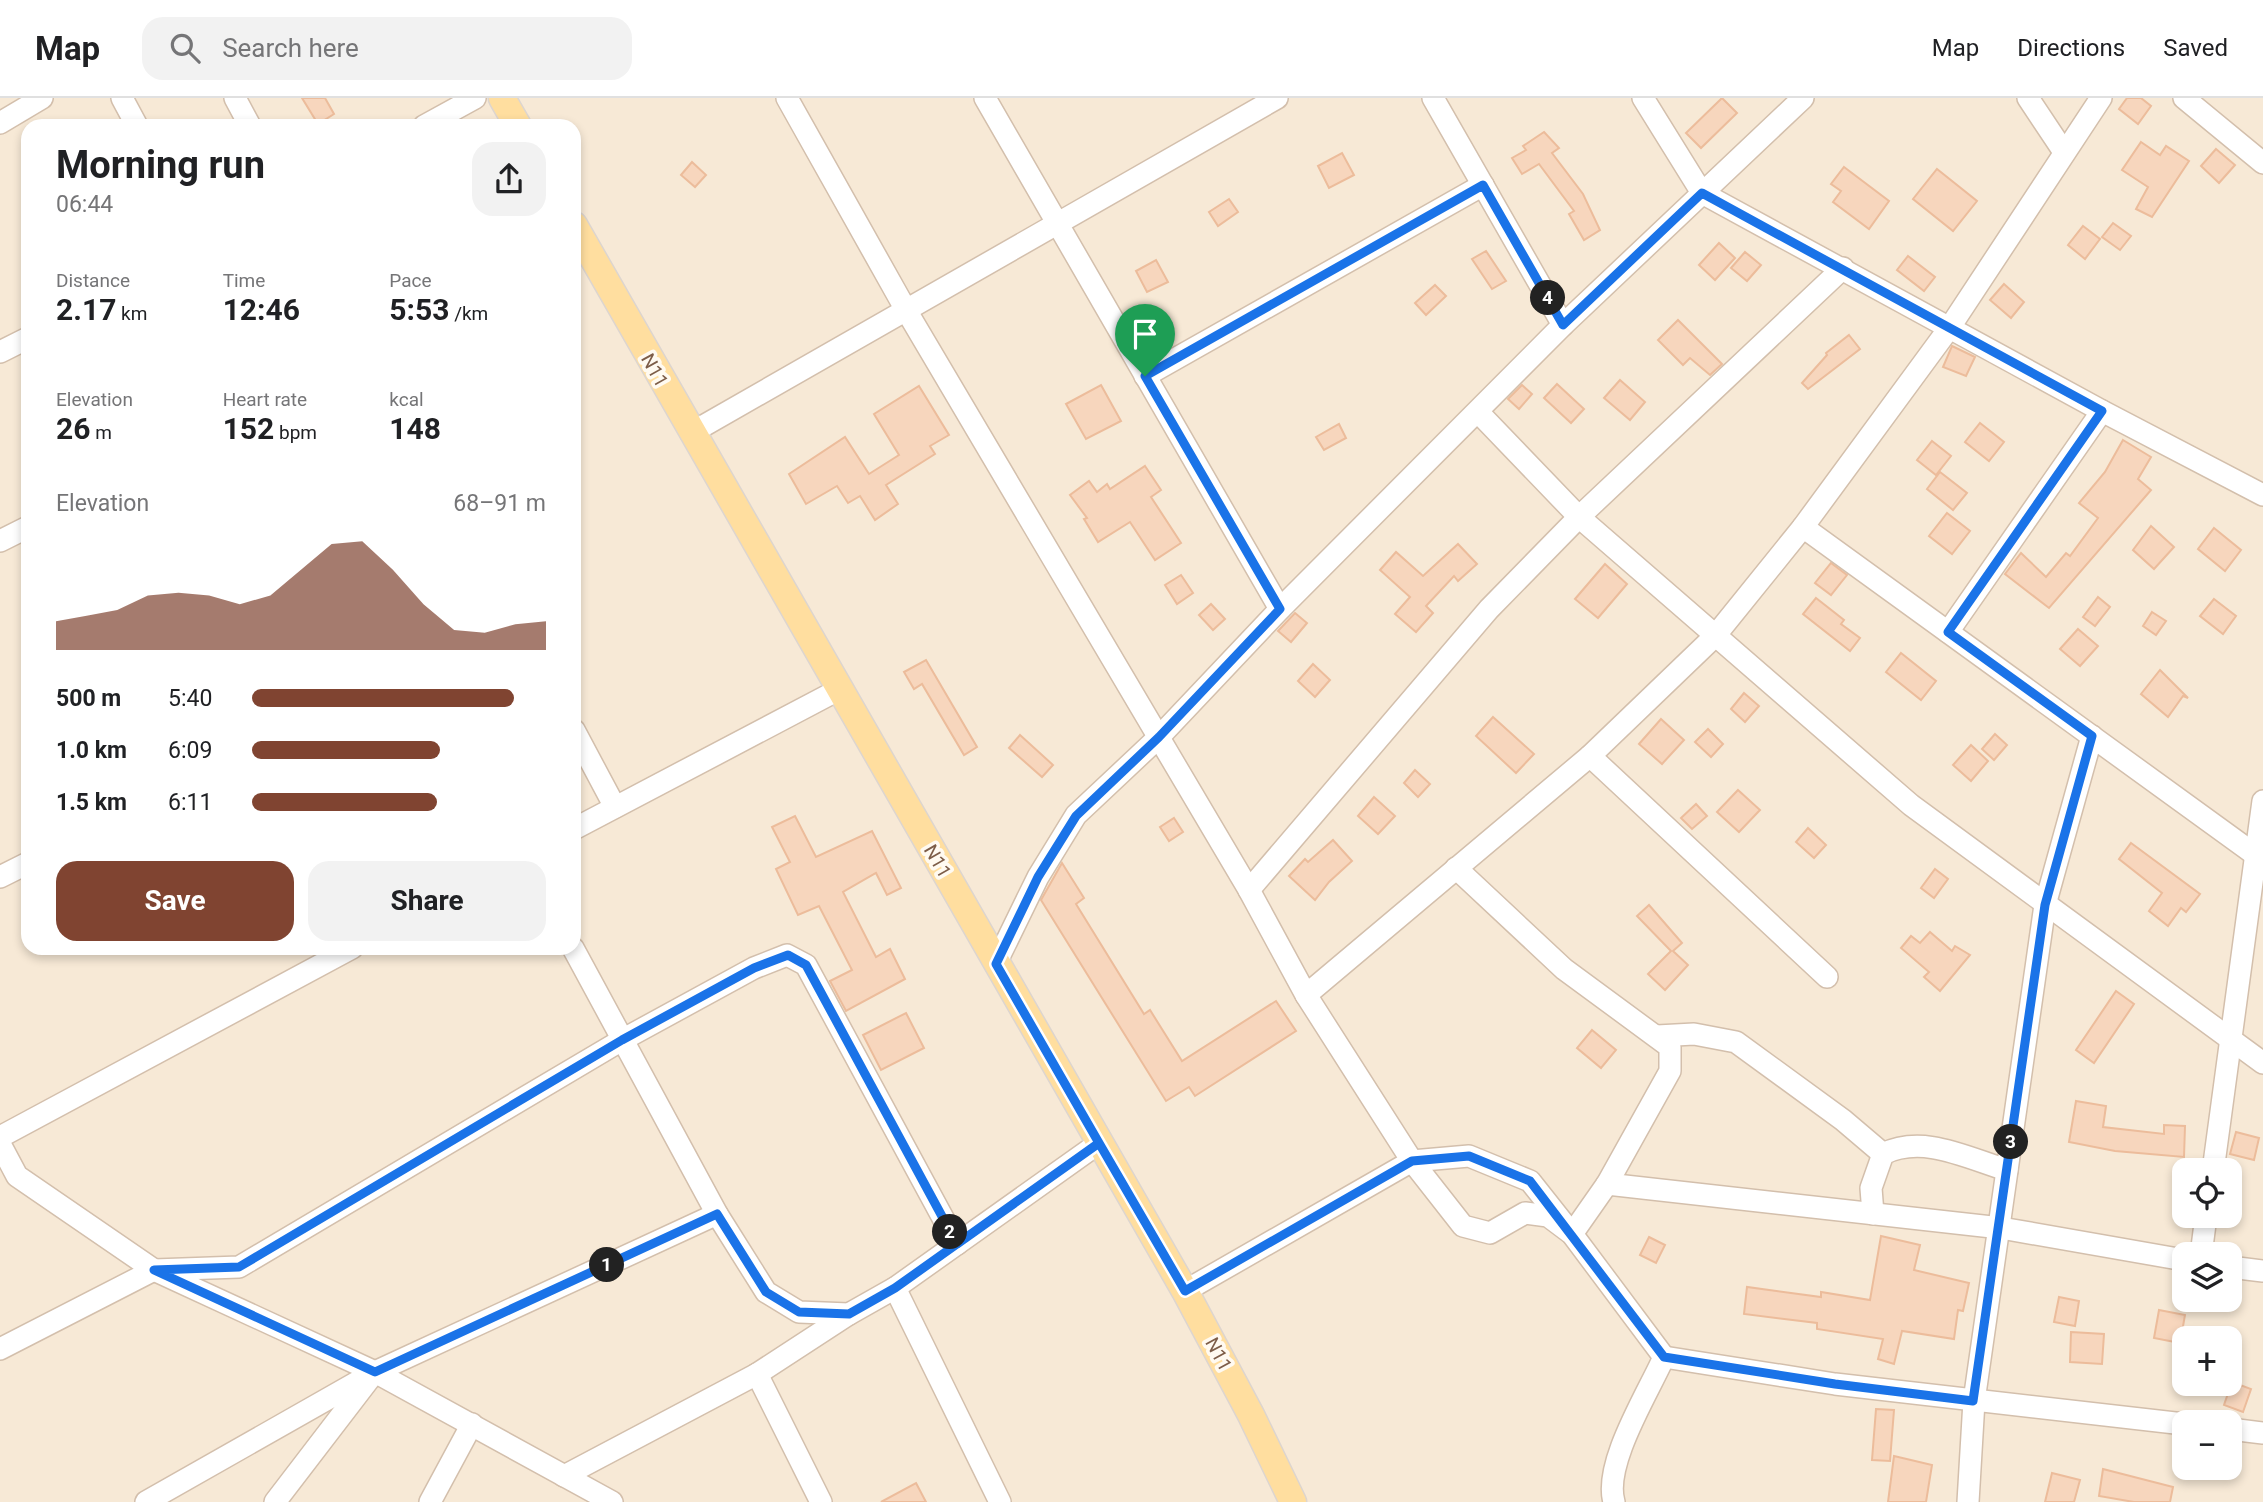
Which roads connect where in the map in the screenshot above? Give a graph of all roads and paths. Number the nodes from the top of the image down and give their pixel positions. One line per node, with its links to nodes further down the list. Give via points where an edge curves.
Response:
1 (42, 98): 19 (street)
2 (122, 98): 15 (street)
3 (235, 98): 16 (street)
4 (475, 98): 17 (street)
5 (502, 98): 18 (main road)
6 (787, 98): 27 (street)
7 (985, 98): 24 (street)
8 (1277, 98): 24 (street)
9 (1433, 98): 22 (street)
10 (1643, 98): 23 (street)
11 (1803, 98): 23 (street)
12 (2028, 98): 20 (street)
13 (2101, 98): 20 (street)
14 (2184, 98): 21 (street)
15 (133, 119)
16 (246, 119)
17 (437, 119)
18 (514, 119)
19 (0, 123)
20 (2064, 152): 29 (street)
21 (2263, 163)
22 (1483, 185): 28 (street); 32 (street)
23 (1702, 193): 26 (street); 28 (street)
24 (1056, 224): 27 (street); 32 (street)
25 (581, 237): 35 (main road, N11)
26 (1843, 268): 29 (street); 37 (street)
27 (906, 310): 35 (street); 46 (street)
28 (1563, 325): 34 (street)
29 (1950, 327): 33 (street); 38 (street)
30 (21, 342): 31 (street)
31 (0, 352)
32 (1145, 376): 41 (street)
33 (2102, 411): 36 (street); 42 (street)
34 (1479, 413): 37 (street); 41 (street)
35 (691, 433): 44 (main road, N11)
36 (2263, 495)
37 (1579, 517): 43 (street); 56 (street, via 1489,609)
38 (1803, 527): 42 (street); 43 (street)
39 (21, 530): 40 (street)
40 (0, 541)
41 (1280, 609): 46 (street)
42 (1948, 632): 45 (street)
43 (1715, 636): 48 (street); 57 (street, via 1911,805)
44 (840, 689): 50 (street); 60 (main road, N11)
45 (2092, 736): 52 (street); 57 (street)
46 (1159, 737): 56 (street); 60 (street, via 1076,816 1038,877)
47 (581, 743): 50 (street)
48 (1590, 756): 54 (street); 61 (street)
49 (2263, 801): 52 (street)
50 (615, 807): 51 (street)
51 (581, 825)
52 (2257, 856): 65 (street)
53 (21, 866): 55 (street)
54 (1456, 868): 62 (street); 63 (street, via 1564,969)
55 (0, 877)
56 (1250, 890): 62 (street)
57 (2045, 905): 65 (street); 73 (street)
58 (339, 955): 67 (street)
59 (577, 955): 64 (street)
60 (996, 964): 68 (main road, N11)
61 (1827, 978)
62 (1306, 995): 72 (street)
63 (1657, 1036): 70 (street, via 1694,1034 1735,1042); 74 (street, via 1670,1046 1670,1071)
64 (622, 1040): 75 (street); 79 (street, via 754,968 788,955 806,965); 82 (street, via 239,1267)
65 (2232, 1040): 66 (street); 71 (street)
66 (2263, 1063)
67 (0, 1137)
68 (1099, 1143): 79 (street); 85 (main road, N11)
69 (0, 1144): 82 (street, via 17,1175)
70 (1883, 1154): 73 (street, via 1899,1146 1929,1146); 76 (street, via 1871,1188)
71 (2215, 1158)
72 (1412, 1161): 78 (street, via 1469,1156 1530,1181); 78 (street, via 1463,1226 1490,1233 1525,1213 1548,1216); 85 (street)
73 (2007, 1170): 77 (street)
74 (1607, 1184): 76 (street); 78 (street)
75 (717, 1214): 86 (street, via 766,1292 799,1312); 89 (street)
76 (1873, 1214): 77 (street)
77 (2001, 1228): 80 (street); 91 (street)
78 (1572, 1234): 88 (street)
79 (957, 1244): 84 (street)
80 (2172, 1258)
81 (2242, 1268): 83 (street)
82 (154, 1270): 87 (street); 89 (street)
83 (2263, 1271)
84 (895, 1288): 86 (street); 102 (street)
85 (1185, 1291): 103 (main road, N11)
86 (849, 1314): 90 (street)
87 (0, 1349)
88 (1664, 1357): 91 (street); 104 (street, via 1616,1462 1611,1489)
89 (375, 1372): 93 (street); 97 (street); 98 (street)
90 (758, 1374): 96 (street); 101 (street)
91 (1973, 1401): 92 (street); 105 (street)
92 (2172, 1423)
93 (472, 1424): 96 (street); 99 (street)
94 (2242, 1430): 95 (street)
95 (2263, 1433)
96 (564, 1476): 100 (street)
97 (146, 1502)
98 (275, 1502)
99 (430, 1502)
100 (612, 1502)
101 (821, 1502)
102 (1000, 1502)
103 (1293, 1502)
104 (1614, 1502)
105 (1968, 1502)

